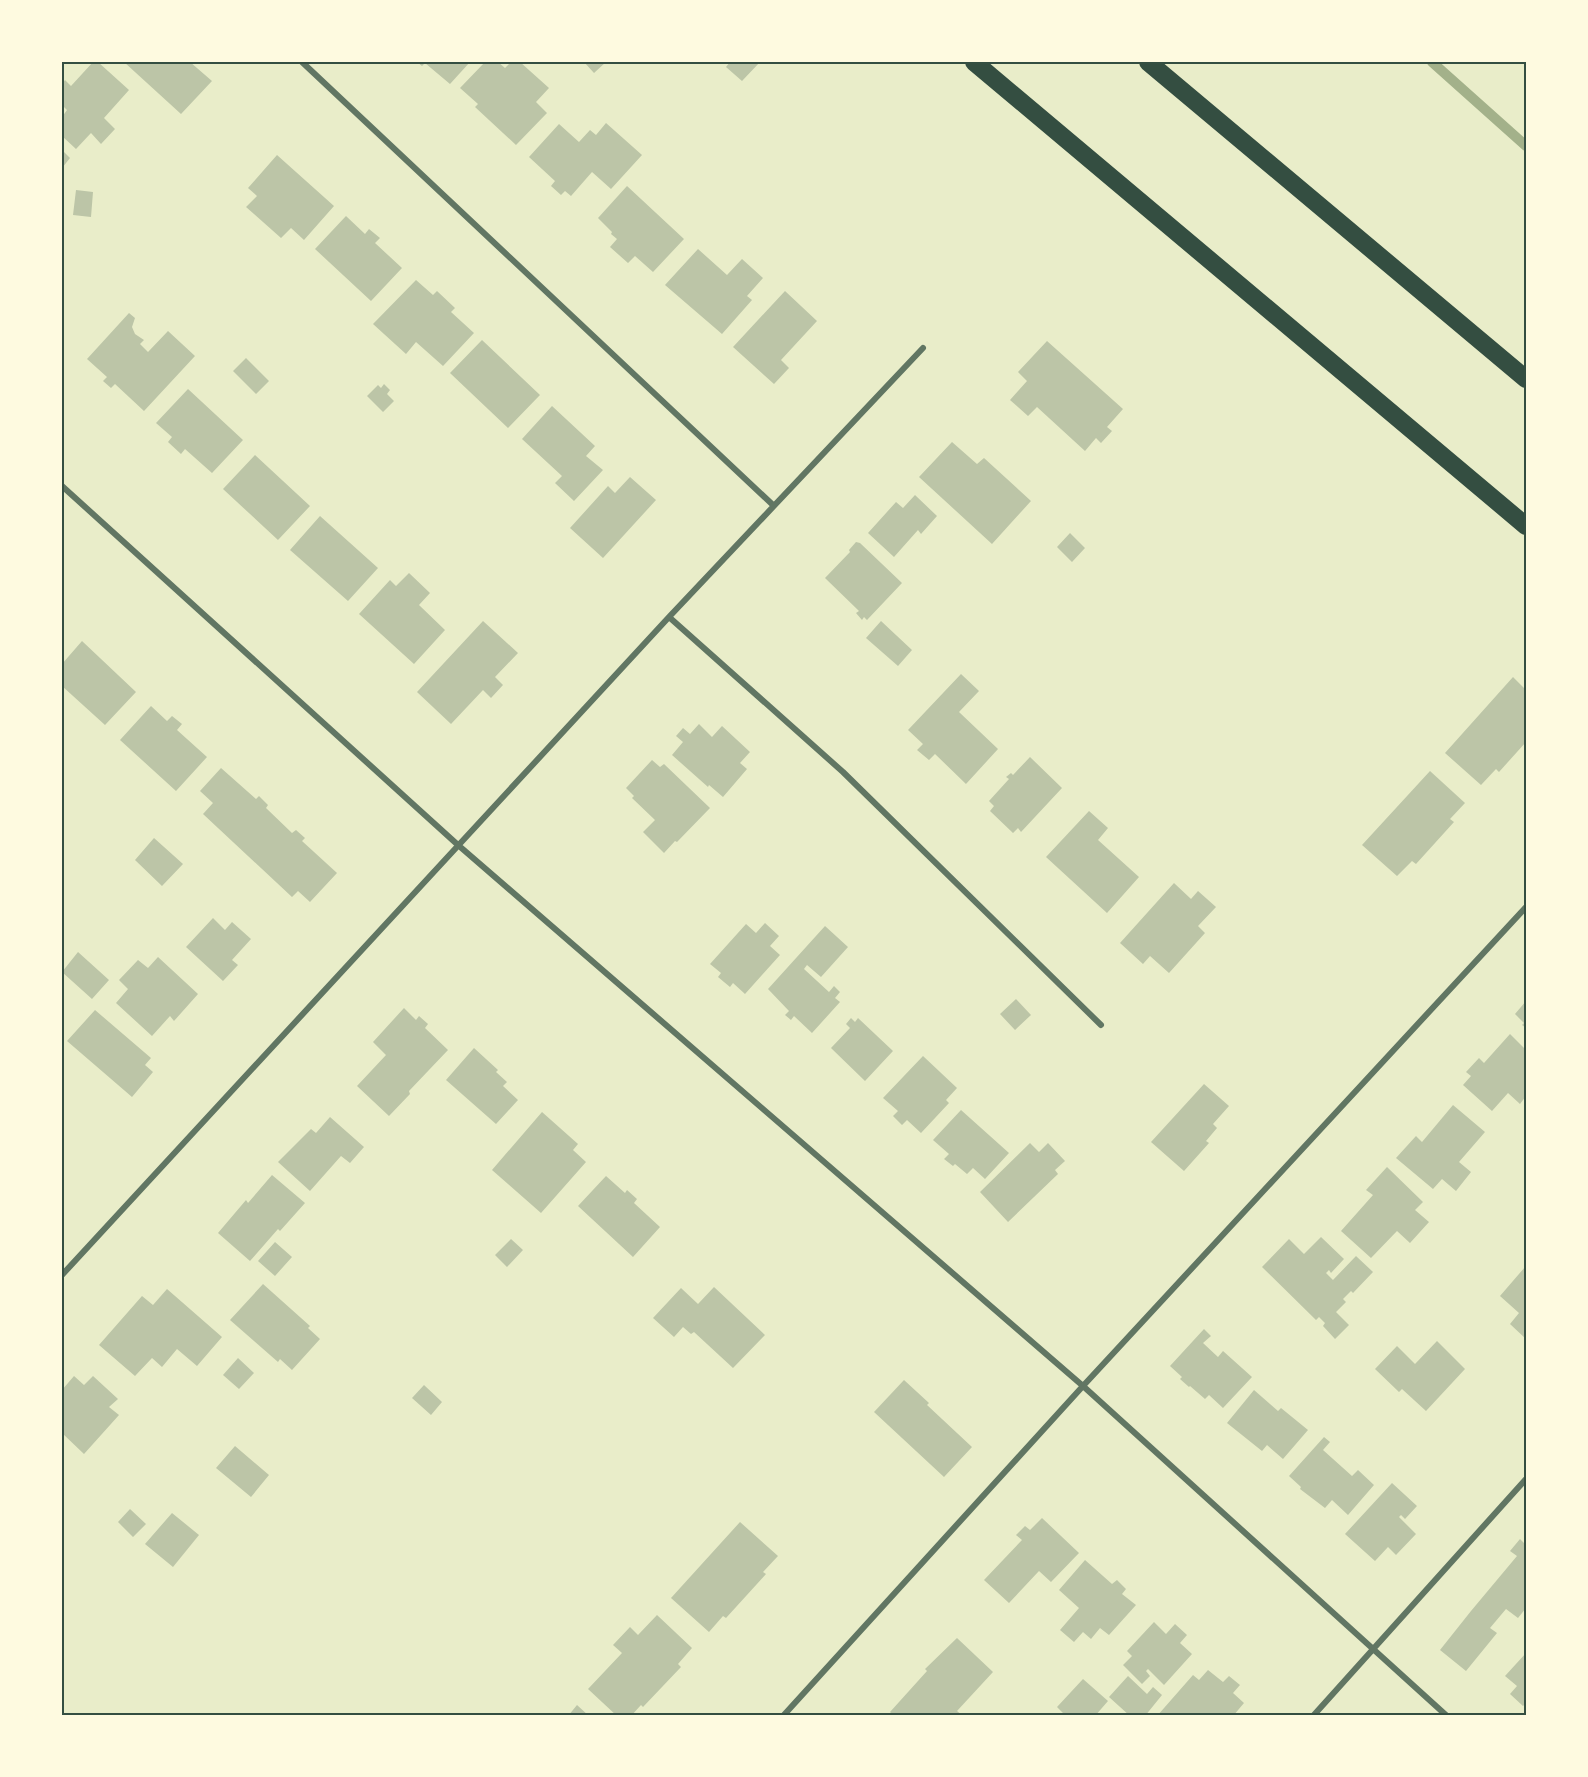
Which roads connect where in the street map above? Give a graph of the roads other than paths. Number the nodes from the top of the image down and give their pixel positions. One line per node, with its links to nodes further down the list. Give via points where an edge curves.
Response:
1 (302, 62): 7 (street)
2 (974, 62): 8 (highway)
3 (1148, 62): 5 (highway)
4 (923, 348): 7 (street)
5 (1527, 379)
6 (62, 486): 10 (street)
7 (773, 505): 9 (street)
8 (1527, 526)
9 (669, 616): 10 (street); 12 (street, via 843,772)
10 (458, 845): 13 (street); 14 (street)
11 (1527, 908): 14 (street)
12 (1101, 1025)
13 (62, 1275)
14 (1083, 1386): 16 (street); 17 (street)
15 (1527, 1479): 16 (street)
16 (1372, 1648): 18 (street); 19 (street)
17 (783, 1716)
18 (1312, 1716)
19 (1447, 1716)

